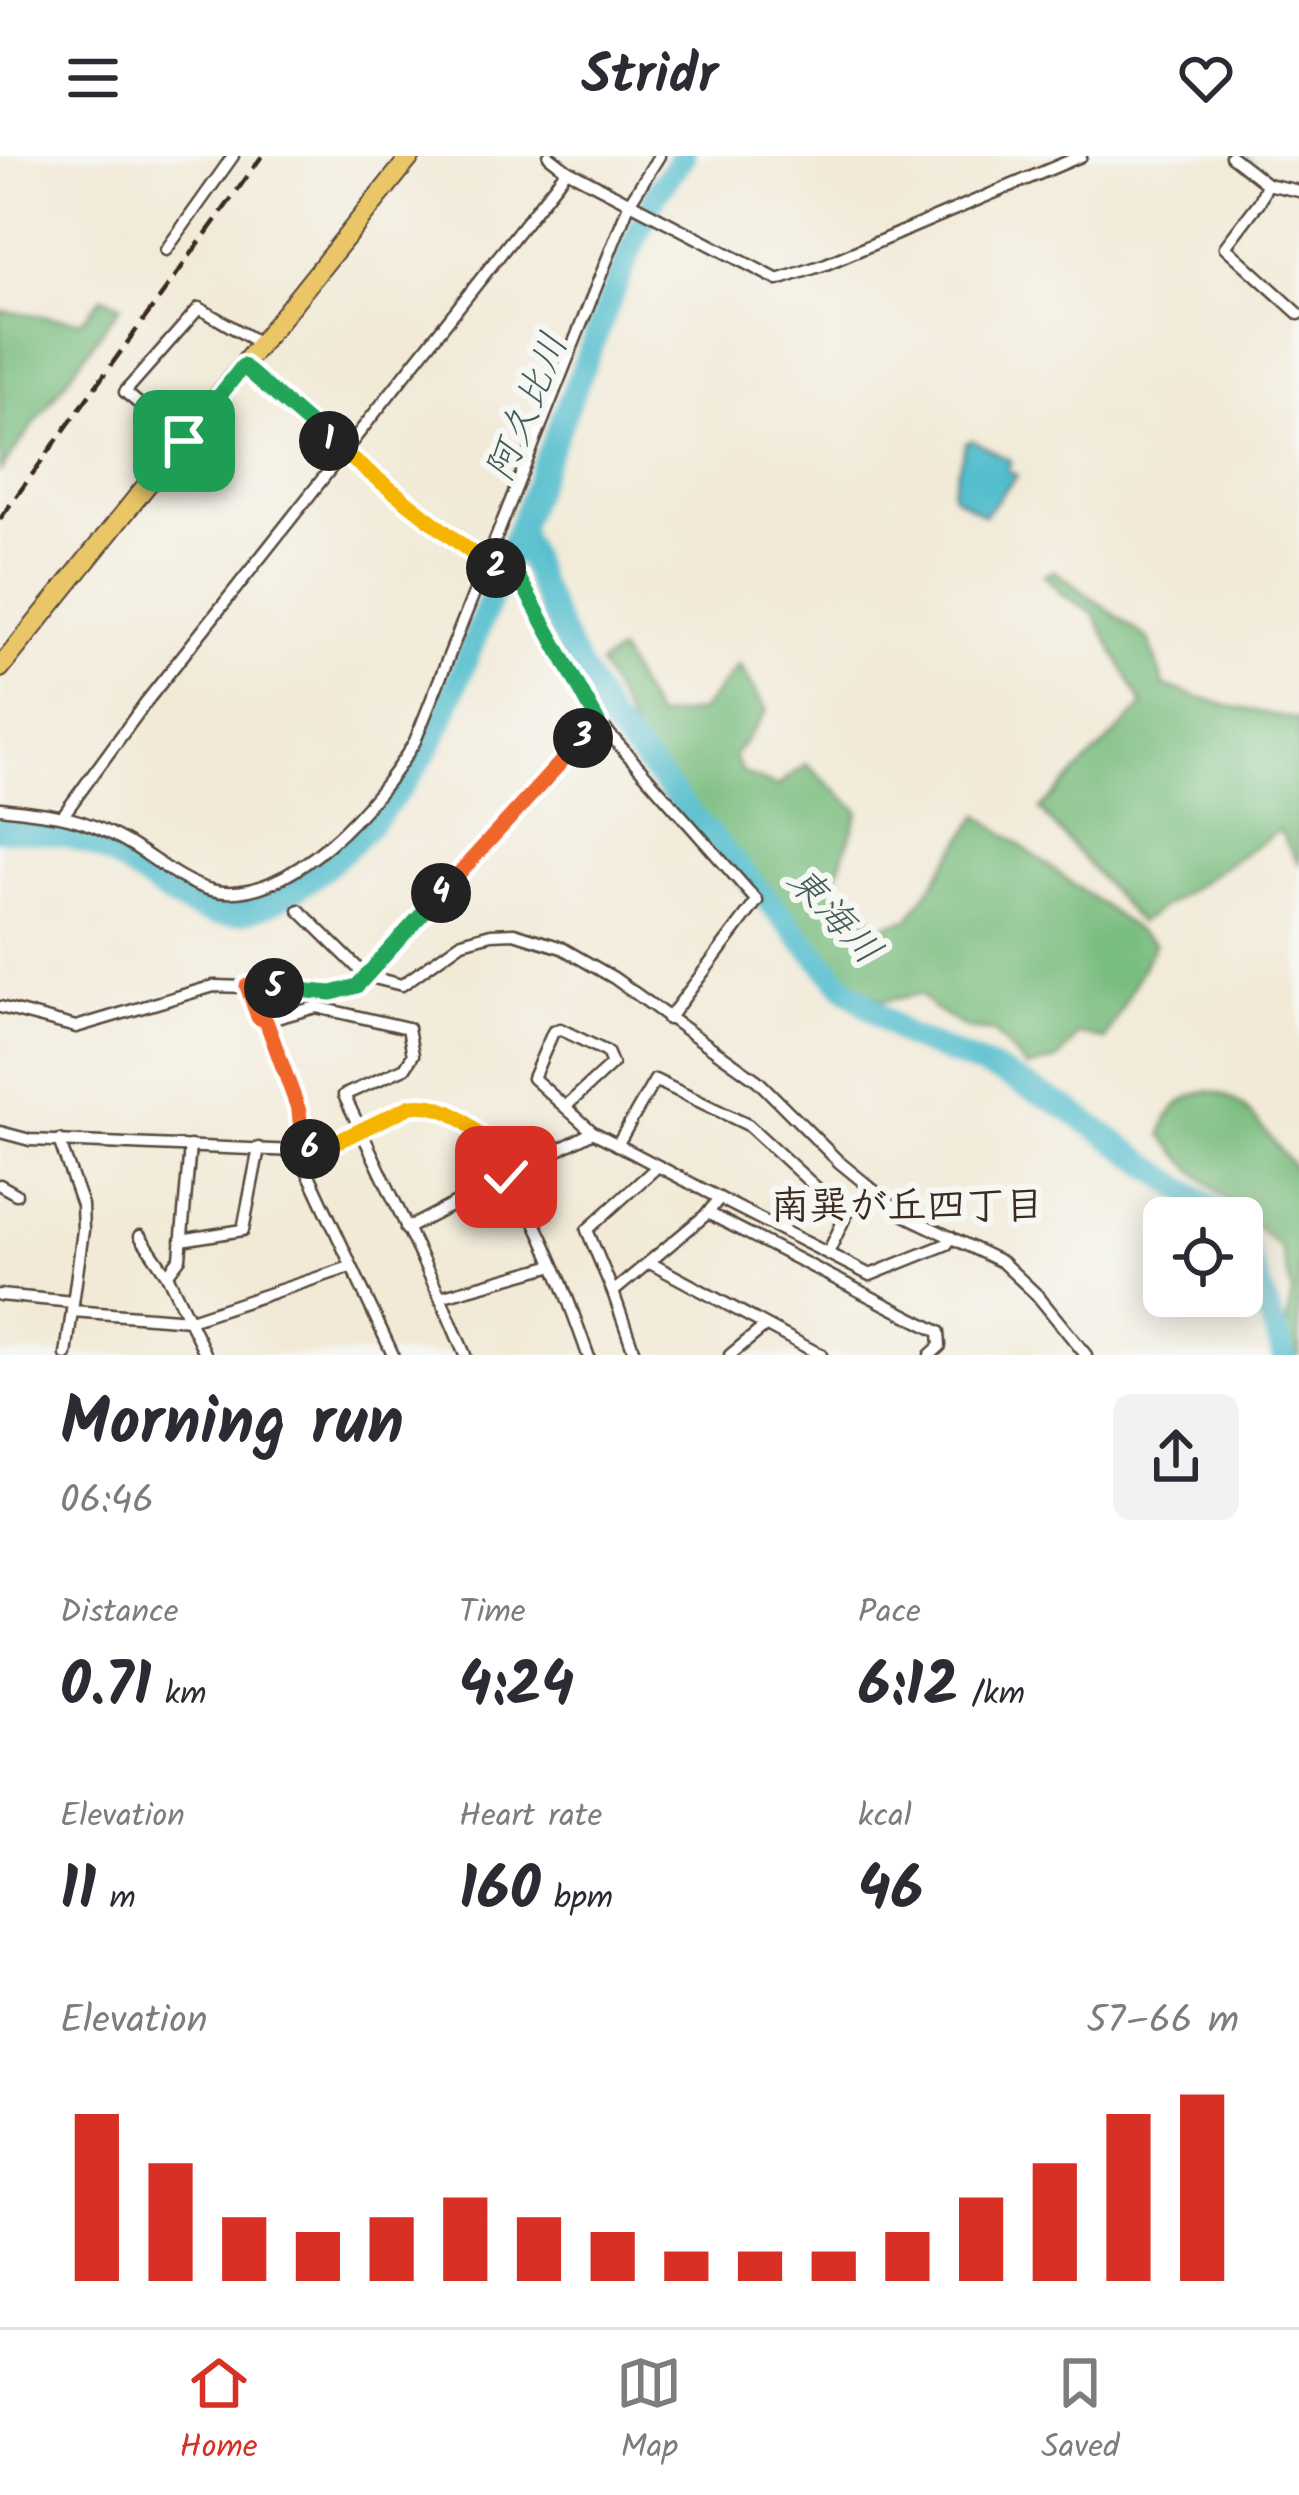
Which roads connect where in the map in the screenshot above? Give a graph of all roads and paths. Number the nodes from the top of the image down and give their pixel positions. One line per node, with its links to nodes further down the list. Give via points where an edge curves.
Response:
1 (233, 156): 11 (street)
2 (411, 156): 13 (main road)
3 (549, 156): 7 (street)
4 (659, 156): 10 (street)
5 (1081, 156): 10 (street, via 778,280)
6 (1231, 156): 8 (street)
7 (567, 170): 10 (street); 16 (street)
8 (1267, 184): 9 (street); 12 (street, via 1225,248)
9 (1299, 191)
10 (630, 202): 17 (street)
11 (166, 250)
12 (1299, 314)
13 (261, 344): 14 (main road); 15 (street, via 199,308 124,392)
14 (243, 366): 15 (main road); 16 (street)
15 (184, 441): 18 (main road)
16 (343, 452): 17 (street); 21 (street)
17 (486, 564): 19 (street, via 519,578); 21 (street, via 400,766 353,822 274,880 244,892 207,889)
18 (0, 668)
19 (598, 722): 23 (street); 26 (street, via 758,901)
20 (0, 808): 21 (street)
21 (64, 814)
22 (299, 910): 23 (street)
23 (366, 976): 24 (street, via 332,993); 26 (street, via 402,985 462,942 514,933 562,948)
24 (247, 986): 25 (street, via 214,986 76,1028); 27 (street)
25 (0, 1007)
26 (668, 1018): 45 (street, via 758,1081 904,1215)
27 (266, 1021): 29 (street, via 316,1007 408,1028 412,1055 405,1068 344,1095); 36 (street, via 299,1111)
28 (566, 1107): 28 (street, via 613,1064 607,1052 560,1029 533,1078); 31 (street)
29 (359, 1129): 36 (street); 38 (street, via 411,1106 436,1107 481,1135); 43 (street)
30 (0, 1132): 32 (street)
31 (593, 1132): 33 (street); 38 (street)
32 (59, 1140): 34 (street); 55 (street, via 82,1205)
33 (616, 1145): 37 (street); 47 (street, via 655,1080 748,1125 846,1215)
34 (190, 1146): 35 (street); 46 (street)
35 (259, 1148): 36 (street); 46 (street, via 243,1230)
36 (301, 1150): 50 (street)
37 (658, 1166): 41 (street); 52 (street, via 587,1230)
38 (506, 1177): 43 (street); 49 (street)
39 (0, 1185): 40 (street)
40 (16, 1195)
41 (719, 1198): 42 (street); 47 (street)
42 (708, 1213): 48 (street); 67 (street, via 939,1332 940,1346)
43 (406, 1228): 54 (street)
44 (140, 1236): 51 (street)
45 (951, 1237): 47 (street, via 870,1275); 68 (street, via 1002,1262)
46 (182, 1240): 51 (street)
47 (828, 1253)
48 (650, 1263): 52 (street); 57 (street)
49 (554, 1265): 54 (street); 58 (street)
50 (350, 1267): 56 (street); 61 (street)
51 (167, 1275): 56 (street)
52 (613, 1292): 64 (street)
53 (0, 1295): 55 (street)
54 (440, 1297): 62 (street)
55 (72, 1306): 56 (street); 59 (street)
56 (190, 1320): 60 (street)
57 (764, 1327): 65 (street); 66 (street)
58 (588, 1354): 63 (street)
59 (66, 1355)
60 (206, 1355)
61 (393, 1355)
62 (465, 1355)
63 (573, 1355)
64 (635, 1355)
65 (730, 1355)
66 (821, 1355)
67 (930, 1355)
68 (1086, 1355)

